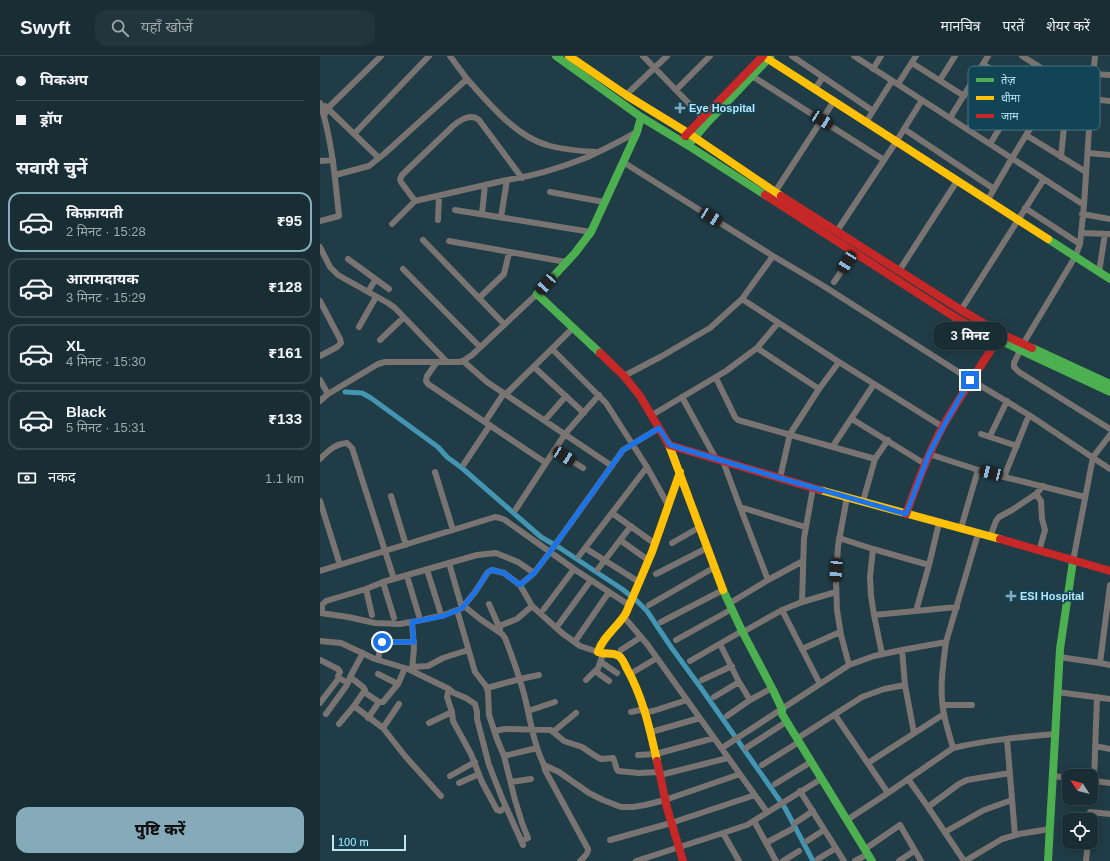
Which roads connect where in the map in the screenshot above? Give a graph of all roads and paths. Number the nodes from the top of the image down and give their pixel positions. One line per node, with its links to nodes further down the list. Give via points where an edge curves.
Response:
1 (381, 56): 42 (street)
2 (429, 56): 57 (street)
3 (450, 56): 29 (street)
4 (556, 56): 45 (street)
5 (570, 56): 35 (street)
6 (643, 56): 23 (street)
7 (667, 56): 23 (street)
8 (710, 56): 34 (street)
9 (792, 56): 28 (street)
10 (854, 56): 24 (street)
11 (881, 56): 24 (street)
12 (916, 56): 18 (street)
13 (955, 56): 30 (street)
14 (988, 56): 19 (street)
15 (1022, 56): 21 (street)
16 (1095, 56): 22 (street)
17 (766, 57): 27 (street); 32 (street); 46 (street)
18 (912, 62): 30 (street); 31 (street)
19 (983, 64): 20 (street)
20 (986, 66)
21 (1038, 66)
22 (1094, 66)
23 (654, 68): 34 (street); 35 (street)
24 (873, 68): 31 (street)
25 (1100, 74): 26 (street)
26 (1110, 75)
27 (752, 76): 48 (street); 59 (street)
28 (823, 77): 32 (street); 43 (street)
29 (467, 79): 63 (street, via 517,129 531,138 566,150); 67 (street)
30 (940, 80): 36 (street)
31 (895, 83): 37 (street); 43 (street)
32 (815, 89): 39 (street)
33 (968, 89): 36 (street)
34 (676, 90): 46 (street)
35 (626, 95): 59 (street)
36 (964, 96): 47 (street)
37 (922, 100): 47 (street); 50 (street)
38 (1100, 100): 40 (street)
39 (834, 101): 48 (street); 49 (street)
40 (1110, 101)
41 (320, 102): 42 (street); 44 (street)
42 (328, 108): 44 (street); 57 (street)
43 (873, 111): 49 (street)
44 (324, 116): 69 (street)
45 (641, 117): 56 (street); 61 (street)
46 (703, 118): 59 (street)
47 (950, 118): 51 (street)
48 (822, 120): 70 (street); 83 (street)
49 (866, 122): 60 (street)
50 (904, 129): 60 (street); 73 (street)
51 (968, 130): 62 (street)
52 (999, 130): 62 (street)
53 (1029, 130): 58 (street)
54 (1064, 130): 66 (street)
55 (1089, 130): 64 (street)
56 (637, 132): 63 (street); 72 (street)
57 (354, 134): 67 (street)
58 (1026, 135): 66 (street); 68 (street)
59 (691, 136): 61 (street); 83 (street)
60 (896, 142): 70 (street); 79 (street)
61 (685, 144): 110 (street)
62 (990, 144): 68 (street)
63 (598, 152): 76 (street, via 549,171)
64 (1088, 153): 65 (street); 74 (street)
65 (1110, 155)
66 (1061, 157): 74 (street)
67 (379, 158): 75 (street, via 369,166)
68 (1012, 158): 77 (street); 81 (street)
69 (333, 160): 71 (street); 75 (street)
70 (884, 160): 99 (street)
71 (320, 161)
72 (623, 162): 87 (street); 111 (street)
73 (968, 172): 79 (street); 81 (street)
74 (1086, 172): 88 (street)
75 (335, 175): 97 (street, via 339,216)
76 (522, 178): 78 (street); 86 (street, via 479,120 473,116 453,126 402,175 401,182)
77 (1044, 179): 88 (street); 89 (street)
78 (507, 180): 80 (street); 93 (street)
79 (959, 182): 85 (street); 116 (street)
80 (485, 185): 84 (street); 91 (street)
81 (994, 189): 85 (street)
82 (550, 192): 87 (street)
83 (775, 192): 99 (street)
84 (439, 196): 86 (street); 95 (street)
85 (987, 200): 96 (street)
86 (415, 202): 98 (street)
87 (604, 202): 100 (street)
88 (1084, 205): 92 (street)
89 (1025, 208): 96 (street); 105 (street)
90 (455, 210): 91 (street)
91 (482, 214): 93 (street)
92 (1082, 214): 94 (street); 101 (street)
93 (501, 218): 100 (street)
94 (1110, 219)
95 (438, 220)
96 (1017, 220): 112 (street); 128 (street)
97 (320, 221)
98 (392, 224)
99 (837, 231): 116 (street)
100 (590, 232): 114 (street)
101 (1081, 232): 102 (street); 105 (street)
102 (1108, 234): 107 (street)
103 (423, 240): 125 (street)
104 (449, 241): 109 (street)
105 (1080, 244): 112 (street)
106 (320, 247): 122 (street, via 334,271)
107 (1103, 250): 108 (street); 117 (street)
108 (1110, 252)
109 (509, 253): 114 (street); 125 (street, via 504,274)
110 (854, 253): 120 (street); 134 (street, via 956,318)
111 (773, 256): 126 (street); 149 (street)
112 (1075, 257): 117 (street); 137 (street)
113 (348, 258): 119 (street)
114 (566, 262): 123 (street)
115 (403, 269): 136 (street)
116 (898, 271): 128 (street)
117 (1099, 272): 118 (street)
118 (1110, 279)
119 (375, 280): 121 (street); 122 (street)
120 (834, 282)
121 (389, 289)
122 (368, 292): 124 (street)
123 (537, 294): 131 (street); 133 (street)
124 (376, 297): 129 (street, via 395,308); 132 (street)
125 (479, 298): 131 (street)
126 (742, 299): 130 (street); 146 (street, via 710,328)
127 (320, 301): 140 (street, via 341,343)
128 (961, 310): 134 (street)
129 (403, 318): 135 (street); 143 (street)
130 (778, 323): 138 (street); 144 (street)
131 (504, 324): 136 (street)
132 (359, 327)
133 (573, 328): 139 (street); 146 (street)
134 (1000, 337): 137 (street); 149 (street)
135 (380, 340)
136 (480, 347): 141 (street)
137 (1021, 347): 151 (street); 153 (street); 169 (street, via 1014,363 1016,370)
138 (757, 348): 147 (street); 152 (street)
139 (552, 349): 145 (street); 157 (street)
140 (320, 356)
141 (464, 361): 143 (street); 155 (street)
142 (437, 362): 143 (street); 154 (street, via 378,364); 166 (street, via 427,376 426,382)
143 (447, 362)
144 (839, 362): 150 (street); 152 (street)
145 (534, 366): 155 (street); 156 (street)
146 (624, 376): 163 (street)
147 (716, 378): 158 (street); 171 (street, via 738,420)
148 (320, 380): 154 (street)
149 (970, 380): 160 (street); 167 (street)
150 (874, 384): 164 (street); 167 (street)
151 (1110, 384)
152 (819, 389): 171 (street)
153 (1110, 392)
154 (328, 394): 159 (street)
155 (505, 394): 165 (street); 166 (street)
156 (566, 396): 161 (street); 165 (street)
157 (599, 396): 161 (street); 176 (street)
158 (682, 397): 163 (street); 185 (street)
159 (320, 401)
160 (1007, 401): 162 (street); 174 (street)
161 (584, 413): 170 (street)
162 (1029, 414): 179 (street); 182 (street)
163 (652, 415): 168 (street)
164 (852, 419): 175 (street); 178 (street)
165 (545, 420): 170 (street)
166 (488, 424): 186 (street); 187 (street)
167 (943, 427): 181 (street)
168 (659, 428): 176 (street); 177 (street)
169 (1110, 429)
170 (565, 434): 180 (street); 189 (street)
171 (790, 434): 178 (street); 197 (street)
172 (981, 434): 174 (street)
173 (1110, 434): 182 (street)
174 (990, 436): 179 (street)
175 (888, 440): 184 (street); 188 (street)
176 (632, 444): 189 (street, via 623,450); 190 (street)
177 (670, 445): 185 (street); 195 (street)
178 (833, 446): 184 (street)
179 (1017, 446): 196 (street)
180 (554, 450): 186 (street); 191 (street)
181 (929, 454): 188 (street); 193 (street)
182 (1093, 457): 192 (street); 203 (street)
183 (320, 459): 228 (street, via 344,443 352,448)
184 (875, 459): 205 (street)
185 (720, 460): 197 (street); 207 (street)
186 (546, 463): 208 (street)
187 (464, 464)
188 (925, 464): 210 (street)
189 (612, 466): 229 (street)
190 (646, 467): 206 (street); 209 (street)
191 (583, 468)
192 (1110, 469)
193 (978, 470): 196 (street); 215 (street)
194 (435, 472): 216 (street)
195 (680, 472): 206 (street); 213 (street)
196 (1004, 476): 198 (street)
197 (780, 478): 199 (street)
198 (1043, 486): 200 (street); 203 (street)
199 (813, 488): 202 (street); 214 (street)
200 (1036, 494): 218 (street, via 999,517); 227 (street, via 1041,501 1045,530)
201 (391, 496): 223 (street)
202 (847, 497): 205 (street); 219 (street)
203 (1085, 497): 234 (street)
204 (320, 501): 236 (street)
205 (863, 501): 210 (street)
206 (668, 505): 221 (street)
207 (740, 507): 214 (street); 249 (street)
208 (516, 509)
209 (612, 513): 212 (street); 224 (street)
210 (906, 514): 211 (street)
211 (939, 523): 215 (street); 237 (street)
212 (631, 526): 220 (street); 221 (street)
213 (700, 527): 222 (street); 225 (street)
214 (805, 527): 233 (street)
215 (961, 528): 217 (street)
216 (453, 530): 223 (street); 229 (street, via 495,517 500,518)
217 (978, 534): 218 (street); 265 (street)
218 (990, 537): 227 (street)
219 (839, 538): 226 (street); 257 (street)
220 (620, 540): 231 (street); 232 (street)
221 (654, 543): 232 (street)
222 (672, 543)
223 (406, 544): 228 (street)
224 (585, 548): 230 (street); 231 (street)
225 (708, 548): 238 (street); 245 (street)
226 (873, 549): 237 (street); 274 (street, via 870,576)
227 (1039, 550): 234 (street)
228 (385, 551): 236 (street); 247 (street)
229 (550, 552): 239 (street); 244 (street)
230 (579, 556)
231 (604, 560): 240 (street); 251 (street)
232 (648, 560): 251 (street)
233 (803, 561): 249 (street); 259 (street)
234 (1073, 561): 243 (street); 301 (street)
235 (449, 563): 241 (street); 244 (street, via 496,553 518,562); 266 (street)
236 (340, 565): 242 (street)
237 (928, 565): 270 (street)
238 (714, 567): 255 (street); 262 (street)
239 (574, 569): 248 (street); 267 (street)
240 (598, 569)
241 (427, 570): 246 (street); 269 (street)
242 (320, 571)
243 (1110, 571)
244 (534, 573): 252 (street)
245 (656, 574)
246 (407, 576): 247 (street); 275 (street)
247 (394, 579): 250 (street)
248 (591, 580): 256 (street); 280 (street)
249 (768, 580): 264 (street)
250 (383, 582): 254 (street); 277 (street)
251 (639, 582): 258 (street)
252 (520, 585): 263 (street); 266 (street, via 504,573 492,570)
253 (1110, 585): 272 (street)
254 (366, 590): 261 (street, via 326,601); 273 (street)
255 (723, 590): 264 (street); 279 (street)
256 (609, 592): 258 (street); 286 (street)
257 (836, 592): 259 (street); 283 (street)
258 (631, 600): 276 (street)
259 (802, 602): 268 (street)
260 (489, 604): 281 (street)
261 (321, 605): 271 (street)
262 (649, 605)
263 (532, 606): 281 (street, via 517,619); 299 (street, via 580,646)
264 (731, 606): 282 (street); 287 (street)
265 (957, 607): 270 (street); 291 (street)
266 (461, 608): 278 (street, via 444,616); 284 (street); 295 (street)
267 (544, 609)
268 (782, 610): 282 (street); 294 (street)
269 (440, 611)
270 (916, 611): 274 (street)
271 (321, 613): 278 (street, via 375,623)
272 (1108, 613): 288 (street)
273 (372, 615)
274 (874, 615): 300 (street)
275 (419, 616)
276 (624, 617): 285 (street); 299 (street, via 598,650)
277 (394, 618)
278 (412, 622): 290 (street)
279 (661, 622)
280 (559, 624)
281 (499, 626): 284 (street)
282 (743, 632): 293 (street); 329 (street)
283 (840, 632): 294 (street); 308 (street)
284 (502, 634): 319 (street)
285 (640, 636): 296 (street); 302 (street)
286 (576, 640)
287 (676, 640)
288 (1103, 640): 292 (street); 307 (street)
289 (320, 641): 298 (street, via 341,643)
290 (414, 642): 304 (street, via 384,642 381,644); 312 (street)
291 (946, 642): 297 (street); 342 (street)
292 (1110, 642)
293 (720, 644): 305 (street); 310 (street)
294 (802, 649): 326 (street)
295 (468, 650): 312 (street, via 428,666); 328 (street, via 475,672)
296 (621, 650)
297 (902, 650): 300 (street); 327 (street)
298 (363, 653): 304 (street); 320 (street)
299 (601, 653): 306 (street); 316 (street, via 617,655)
300 (882, 654): 308 (street)
301 (1059, 657): 307 (street); 332 (street)
302 (657, 658): 316 (street); 336 (street)
303 (320, 660): 318 (street, via 338,669)
304 (378, 660): 311 (street)
305 (690, 661)
306 (600, 662): 313 (street); 315 (street)
307 (1100, 663): 309 (street)
308 (849, 664): 326 (street)
309 (1110, 665)
310 (732, 666): 322 (street); 324 (street)
311 (405, 668): 312 (street); 325 (street)
312 (412, 669): 330 (street)
313 (595, 671): 321 (street); 323 (street)
314 (378, 674): 325 (street)
315 (617, 674)
316 (630, 674): 346 (street)
317 (539, 675): 319 (street)
318 (339, 678): 320 (street); 340 (street)
319 (520, 679): 328 (street); 348 (street)
320 (349, 680): 331 (street, via 363,687); 351 (street)
321 (586, 680)
322 (702, 680)
323 (609, 681)
324 (739, 682): 333 (street); 337 (street)
325 (398, 684): 338 (street, via 385,701)
326 (820, 684): 345 (street)
327 (905, 685): 353 (street, via 862,697); 365 (street)
328 (487, 688): 362 (street, via 489,715)
329 (772, 688): 337 (street); 345 (street)
330 (449, 689): 347 (street, via 447,696); 407 (street, via 475,704 489,765)
331 (364, 692): 338 (street); 344 (street)
332 (1057, 692): 334 (street); 366 (street)
333 (714, 697)
334 (1097, 697): 335 (street); 370 (street)
335 (1110, 699)
336 (687, 700): 346 (street, via 653,711); 356 (street)
337 (750, 700): 354 (street)
338 (379, 702): 355 (street)
339 (555, 702): 348 (street)
340 (320, 703)
341 (399, 704): 360 (street)
342 (943, 705): 343 (street); 352 (street)
343 (972, 705)
344 (354, 706): 355 (street); 359 (street)
345 (782, 709): 358 (street); 368 (street); 372 (street)
346 (645, 711): 349 (street); 364 (street)
347 (452, 712): 357 (street); 380 (street, via 453,721)
348 (528, 712): 361 (street)
349 (631, 712)
350 (576, 713): 363 (street)
351 (326, 714)
352 (944, 714): 365 (street); 374 (street)
353 (835, 715): 368 (street); 382 (street)
354 (727, 716)
355 (368, 718): 360 (street)
356 (700, 718): 364 (street); 367 (street)
357 (429, 722)
358 (786, 722): 368 (street); 373 (street)
359 (339, 724)
360 (382, 728): 404 (street)
361 (532, 729): 362 (street); 363 (street, via 548,729); 371 (street)
362 (494, 730): 378 (street)
363 (553, 732): 388 (street, via 564,741 582,747 601,759 613,758 618,771)
364 (651, 732): 376 (street)
365 (914, 733): 382 (street)
366 (1055, 734): 369 (street); 391 (street)
367 (714, 738): 372 (street); 376 (street)
368 (800, 739): 381 (street); 384 (street); 413 (street)
369 (1007, 739): 374 (street); 386 (street)
370 (1095, 746): 375 (street); 385 (street)
371 (537, 748): 378 (street); 383 (street)
372 (722, 748): 379 (street)
373 (746, 748)
374 (953, 748): 395 (street)
375 (1110, 748)
376 (656, 754): 377 (street); 388 (street)
377 (638, 755)
378 (504, 756): 396 (street)
379 (728, 758): 388 (street); 389 (street)
380 (474, 762): 387 (street); 390 (street)
381 (811, 762): 394 (street); 400 (street)
382 (868, 763): 402 (street)
383 (544, 765): 405 (street, via 589,793 613,804 633,806); 432 (street, via 588,849)
384 (762, 766)
385 (1093, 769)
386 (1010, 773): 406 (street); 408 (street, via 967,780)
387 (479, 774): 398 (street); 407 (street, via 497,810)
388 (660, 774): 405 (street)
389 (740, 774): 403 (street); 405 (street)
390 (450, 776)
391 (1053, 776): 392 (street); 416 (street)
392 (1062, 777)
393 (531, 779): 396 (street)
394 (821, 779): 401 (street); 429 (street)
395 (908, 779): 402 (street); 408 (street)
396 (510, 782): 407 (street, via 528,838 522,843)
397 (1098, 782): 399 (street)
398 (459, 783)
399 (1110, 783)
400 (775, 784)
401 (800, 791): 409 (street); 410 (street)
402 (888, 793): 413 (street)
403 (755, 795): 410 (street); 415 (street)
404 (441, 796)
405 (665, 800): 415 (street)
406 (1012, 800): 418 (street, via 984,810); 420 (street)
407 (506, 806)
408 (928, 807): 418 (street)
409 (813, 811): 417 (street); 423 (street)
410 (767, 812): 414 (street)
411 (1090, 813): 412 (street)
412 (1110, 814)
413 (850, 818): 429 (street)
414 (754, 821): 419 (street); 423 (street)
415 (670, 823): 421 (street); 424 (street)
416 (1050, 829): 420 (street); 444 (street)
417 (824, 830): 422 (street); 425 (street)
418 (945, 832): 443 (street)
419 (723, 833): 424 (street); 435 (street)
420 (1015, 835): 443 (street, via 1002,839)
421 (610, 840)
422 (807, 841)
423 (766, 843): 436 (street)
424 (679, 847): 430 (street); 434 (street)
425 (836, 848): 431 (street); 438 (street)
426 (1087, 849): 445 (street)
427 (914, 850): 429 (street, via 900,825); 441 (street); 442 (street)
428 (799, 851): 437 (street)
429 (869, 854): 439 (street); 440 (street)
430 (647, 859): 433 (street)
431 (818, 859)
432 (580, 861)
433 (636, 861)
434 (683, 861)
435 (738, 861)
436 (776, 861)
437 (783, 861)
438 (844, 861)
439 (855, 861)
440 (877, 861)
441 (899, 861)
442 (921, 861)
443 (965, 861)
444 (1048, 861)
445 (1086, 861)

